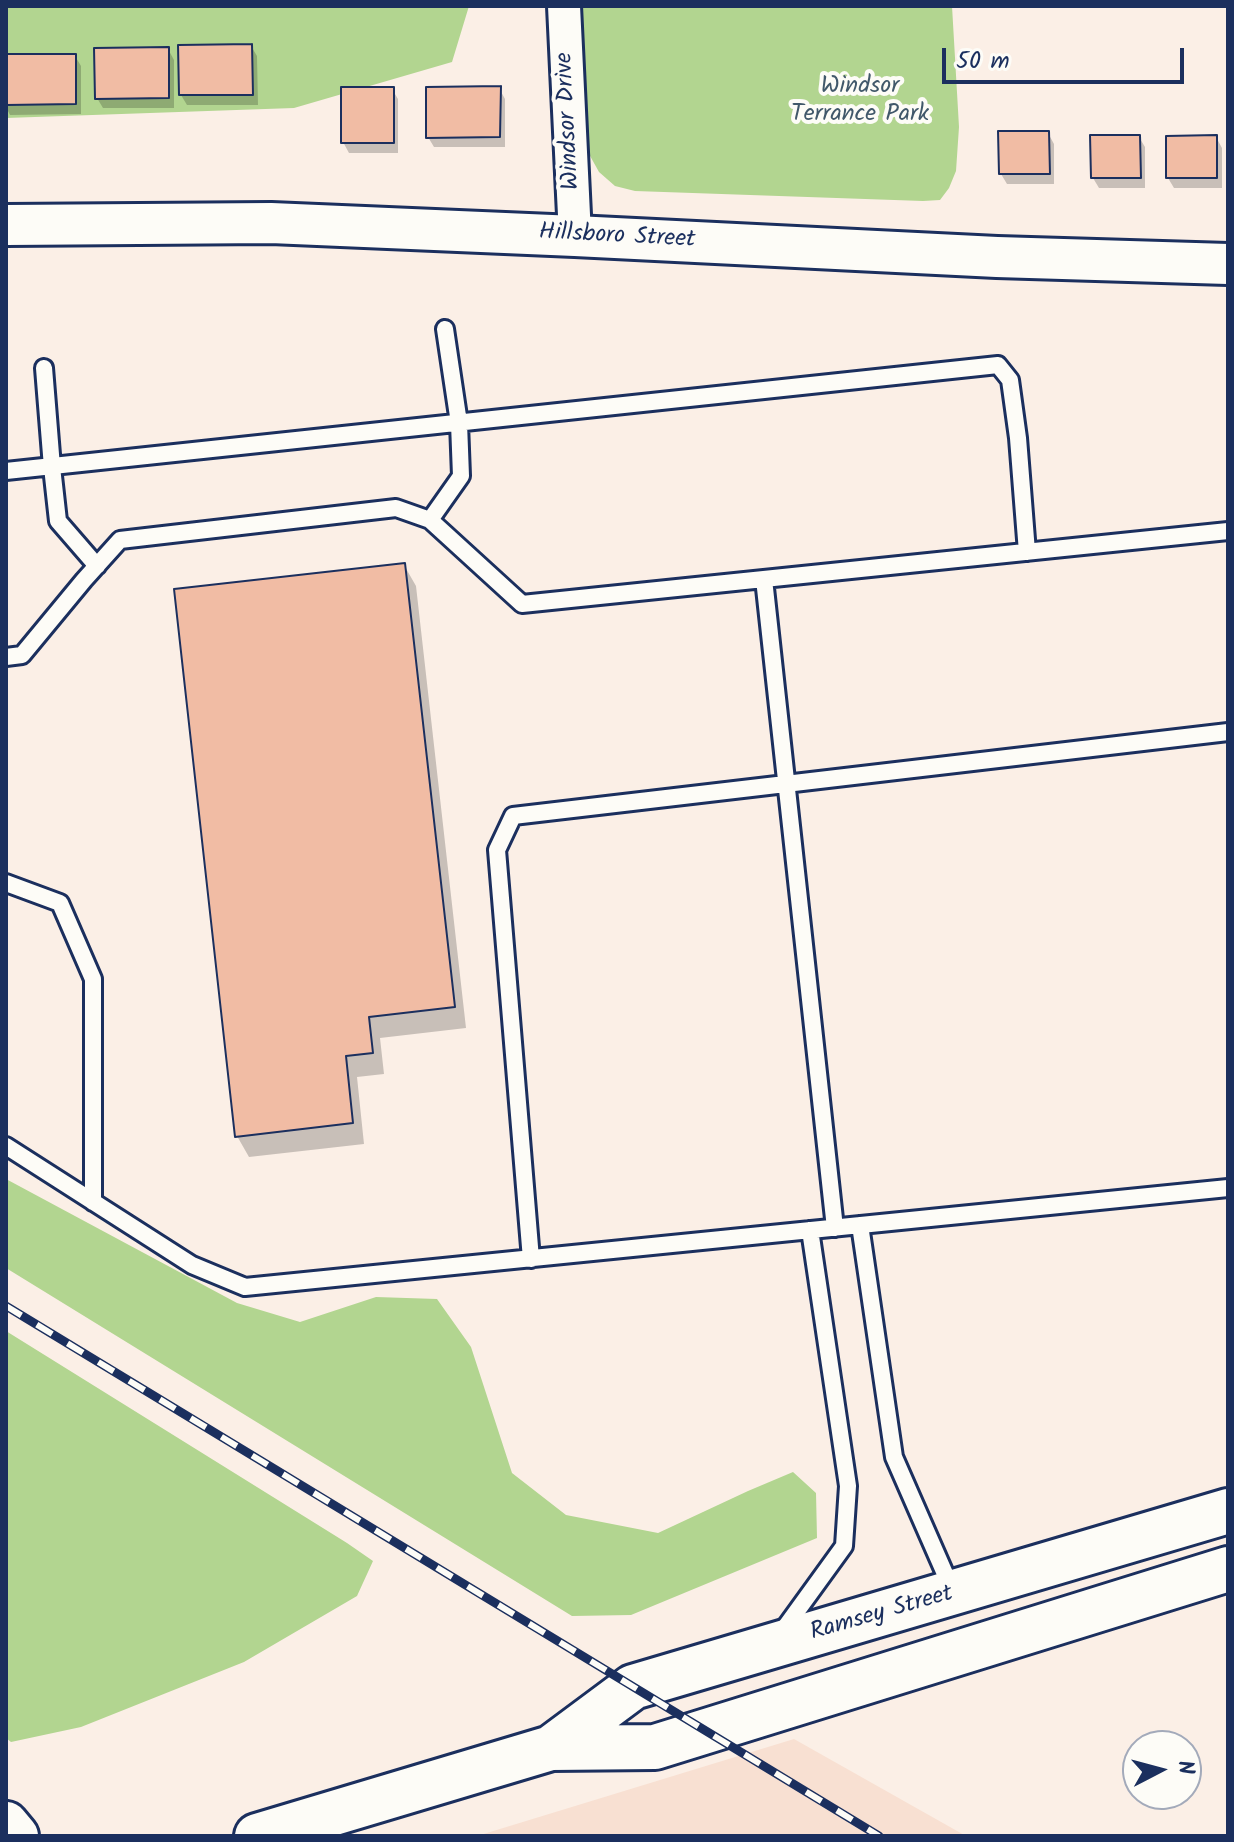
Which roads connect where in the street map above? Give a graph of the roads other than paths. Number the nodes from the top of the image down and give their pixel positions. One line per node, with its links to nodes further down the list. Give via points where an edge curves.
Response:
1 (564, 6): 3 (street, Windsor Drive)
2 (6, 225): 3 (street, Hillsboro Street, via 271,223)
3 (575, 236): 4 (street, Hillsboro Street)
4 (1228, 264)
5 (445, 329): 7 (lane)
6 (44, 368): 8 (lane)
7 (459, 423): 8 (lane); 10 (lane, via 461,476); 12 (lane, via 998,365 1010,380)
8 (52, 467): 9 (lane); 13 (lane, via 58,521)
9 (6, 471)
10 (430, 520): 13 (lane, via 396,508 120,540); 14 (lane, via 522,604)
11 (1228, 531): 12 (lane)
12 (1027, 552): 14 (lane)
13 (97, 566): 15 (lane, via 22,655)
14 (764, 579): 17 (lane)
15 (6, 657)
16 (1228, 732): 17 (lane)
17 (786, 785): 23 (lane); 25 (lane, via 513,816 497,850)
18 (6, 883): 21 (lane, via 60,903 93,979)
19 (6, 1146): 21 (lane)
20 (1228, 1188): 22 (lane)
21 (93, 1202): 25 (lane, via 192,1265 245,1287)
22 (860, 1225): 23 (lane); 28 (lane, via 894,1457)
23 (835, 1228): 24 (lane)
24 (810, 1230): 25 (lane); 29 (lane, via 848,1486 844,1546)
25 (531, 1259)
26 (1228, 1511): 28 (main road, Ramsey Street)
27 (1228, 1569): 30 (main road, Ramsey Street, via 655,1747)
28 (954, 1594): 29 (main road, Ramsey Street)
29 (770, 1648): 30 (main road, Ramsey Street, via 633,1687)
30 (551, 1748): 33 (main road, Ramsey Street)
31 (6, 1824): 32 (main road)
32 (16, 1836)
33 (257, 1836)

